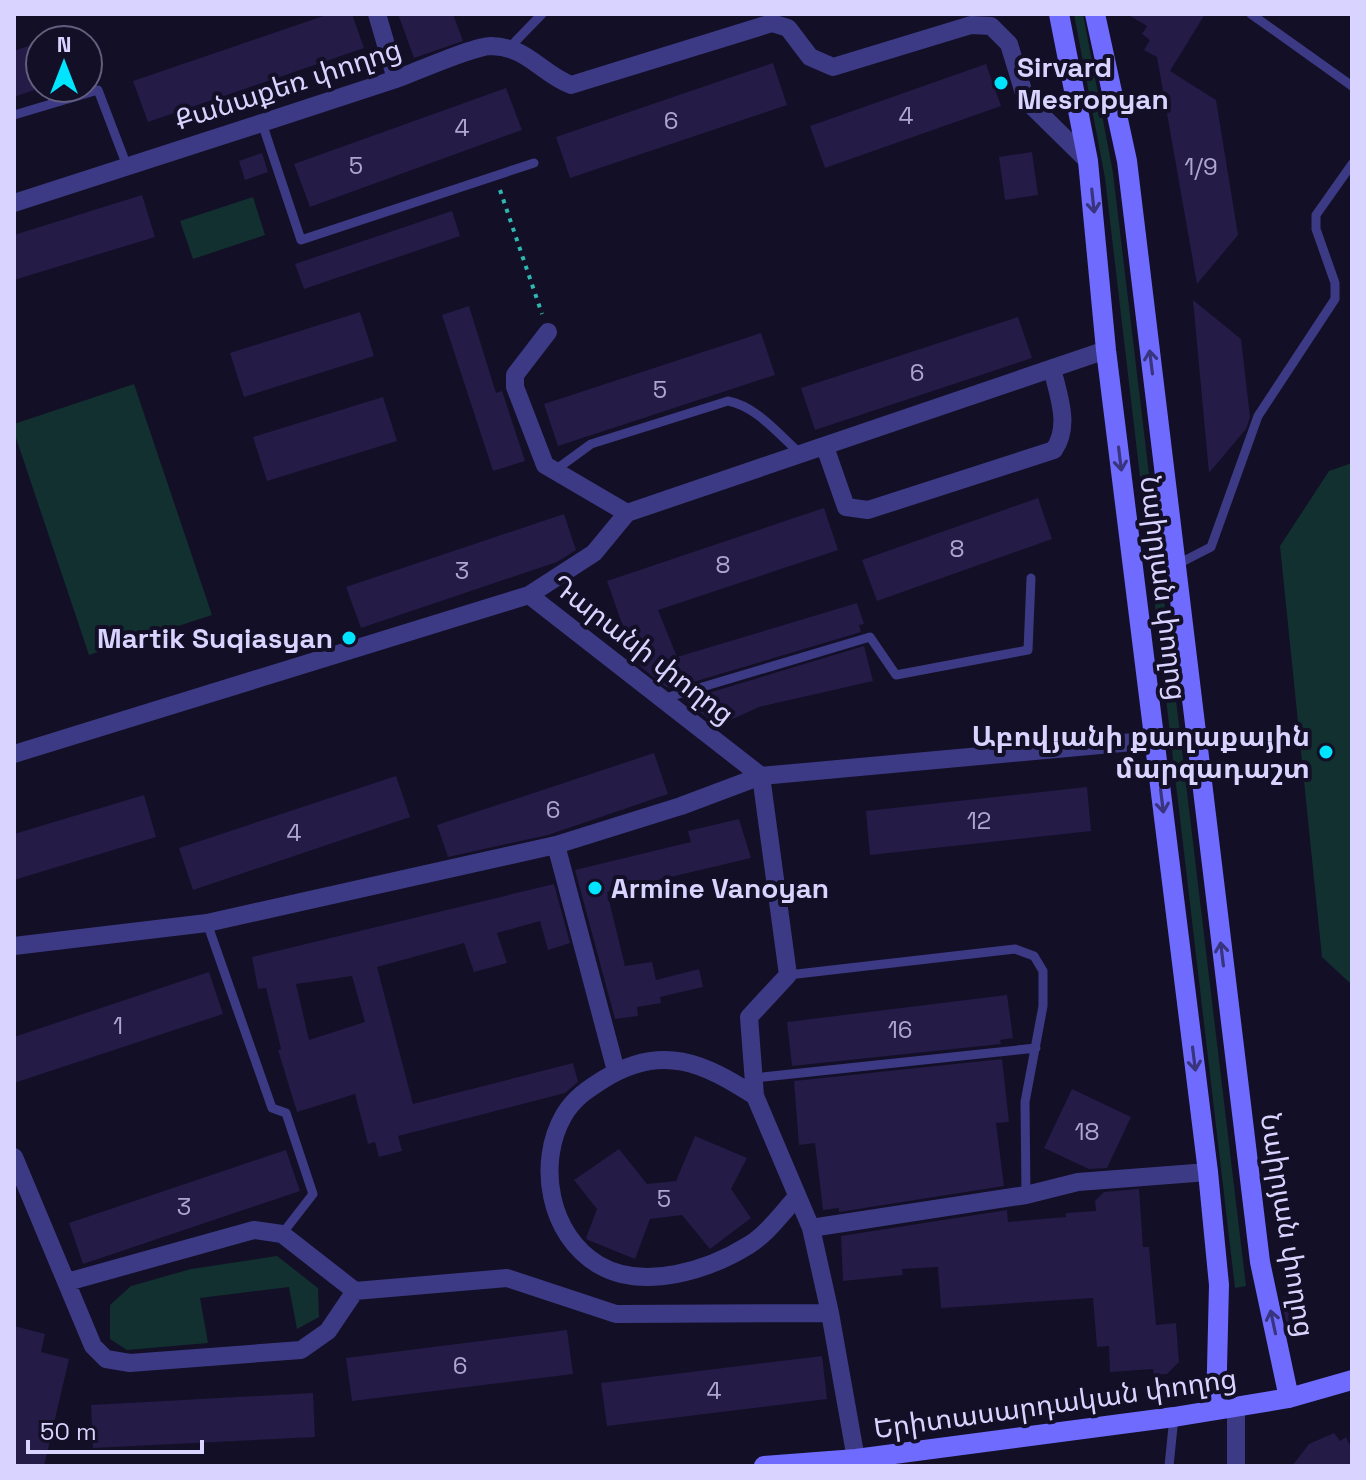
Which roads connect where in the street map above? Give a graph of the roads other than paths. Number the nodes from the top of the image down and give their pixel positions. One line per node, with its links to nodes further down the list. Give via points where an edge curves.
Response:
1 (377, 14): 9 (street)
2 (542, 14): 8 (lane)
3 (1059, 14): 13 (street, Նաիրյան փողոց)
4 (1095, 14): 25 (street, Նաիրյան փողոց, one-way to 4, via 1127,161)
5 (1251, 14): 10 (lane)
6 (772, 18): 7 (street, via 788,28 810,57 833,67); 8 (street, via 571,85)
7 (987, 20): 13 (street, via 1009,44 1026,100)
8 (509, 48): 9 (street, Քանաքեռ փողոց, via 487,46)
9 (396, 79): 12 (street, Քանաքեռ փողոց)
10 (1352, 86)
11 (14, 115): 16 (lane, via 98,90)
12 (262, 123): 14 (lane, via 301,240); 16 (street, Քանաքեռ փողոց)
13 (1088, 161): 19 (street, Նաիրյան փողոց, one-way to 19)
14 (534, 163)
15 (1352, 164): 25 (lane, via 1316,215 1335,299 1258,416 1211,547)
16 (127, 166): 17 (street, Քանաքեռ փողոց)
17 (14, 203)
18 (548, 332): 23 (street, via 515,375 515,387 545,465)
19 (1106, 350): 20 (street); 29 (street, Նաիրյան փողոց, one-way to 29)
20 (1052, 368): 21 (street); 21 (street, via 1064,425 1054,450 868,510 846,507)
21 (825, 447): 22 (street)
22 (800, 453): 23 (lane, via 750,410 728,401 591,444); 24 (street)
23 (554, 471): 24 (street)
24 (627, 513): 27 (street, via 594,553)
25 (1176, 565): 49 (street, Նաիրյան փողոց, one-way to 25, via 1260,1262)
26 (1031, 578): 28 (lane, via 1028,650 896,675 870,637)
27 (529, 595): 28 (street, Դարանի փողոց); 30 (street, Դարանի փողոց)
28 (662, 699): 31 (street, Դարանի փողոց)
29 (1155, 740): 31 (street); 40 (street, Նաիրյան փողոց, one-way to 40)
30 (14, 754)
31 (761, 776): 32 (street); 35 (street)
32 (556, 845): 33 (street); 37 (street)
33 (207, 923): 34 (street); 44 (lane, via 272,1108 286,1113 313,1194)
34 (14, 946)
35 (788, 975): 36 (lane, via 1015,949 1034,956 1043,971); 38 (street, via 749,1017)
36 (1036, 1048): 38 (lane); 41 (lane, via 1025,1102)
37 (616, 1071): 38 (street, via 647,1060 684,1061); 42 (street, via 580,1094 564,1115 549,1167 551,1196 561,1223 578,1249 601,1266 633,1275 667,1275 710,1266 753,1244)
38 (754, 1087): 42 (street)
39 (14, 1157): 45 (street)
40 (1208, 1172): 41 (street, via 1078,1182); 50 (street, Նաիրյան փողոց)
41 (1026, 1195): 43 (street)
42 (796, 1198): 43 (street)
43 (811, 1228): 47 (street)
44 (282, 1234): 45 (street, via 254,1230); 46 (street)
45 (67, 1282): 46 (street, via 93,1346 106,1359 130,1363 301,1350 328,1331)
46 (355, 1291): 47 (street, via 507,1278 616,1314)
47 (830, 1313): 52 (street)
48 (1352, 1380): 49 (street, Երիտասարդական փողոց)
49 (1289, 1398): 50 (street, Երիտասարդական փողոց)
50 (1226, 1408): 51 (street, Երիտասարդական փողոց); 56 (street)
51 (1174, 1417): 52 (street, Երիտասարդական փողոց); 55 (lane)
52 (856, 1459): 54 (street, Երիտասարդական փողոց)
53 (764, 1466): 54 (street, Երիտասարդական փողոց)
54 (781, 1466)
55 (1169, 1466)
56 (1236, 1466)

